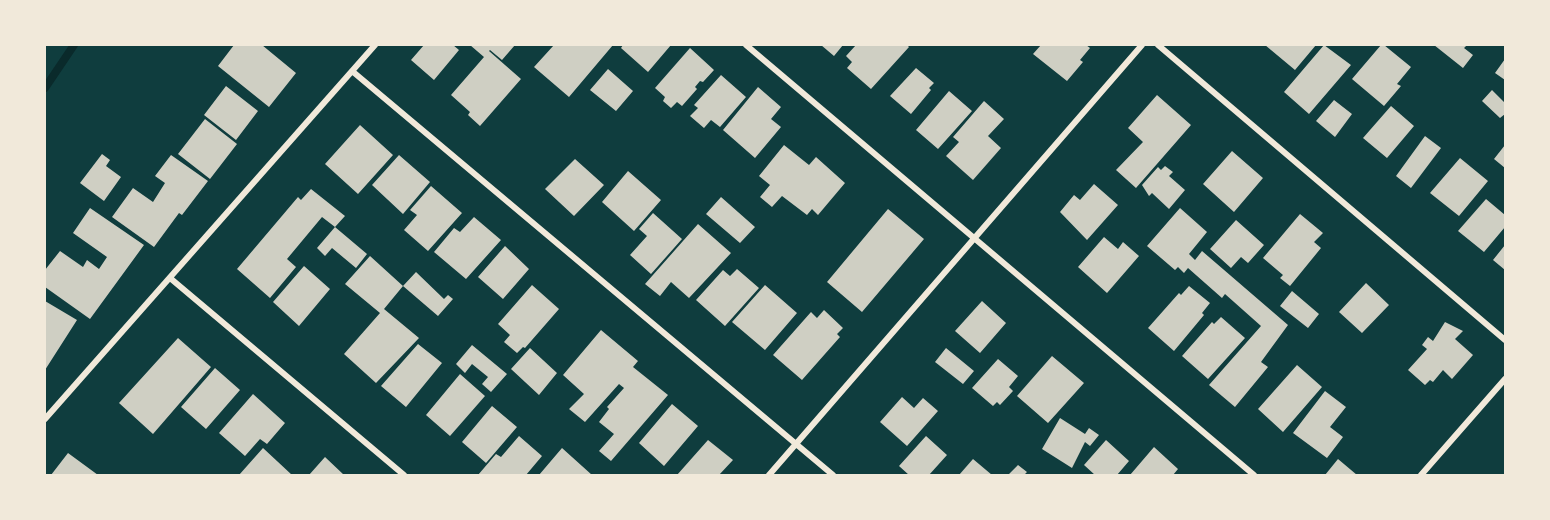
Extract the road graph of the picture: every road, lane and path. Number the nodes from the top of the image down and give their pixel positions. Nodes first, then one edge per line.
1 (375, 45) edge
2 (746, 45) edge
3 (1142, 45) edge
4 (1158, 45) edge
5 (352, 71) junction
6 (975, 238) junction
7 (170, 278) junction
8 (1505, 340) edge
9 (1505, 379) edge
10 (45, 419) edge
11 (796, 444) junction
12 (404, 475) edge
13 (769, 475) edge
14 (833, 475) edge
15 (1254, 475) edge
16 (1421, 475) edge

1 - 5 street
2 - 6 street
3 - 6 street
4 - 8 street
5 - 7 street
5 - 11 street
6 - 11 street
6 - 15 street
7 - 10 street
7 - 12 street
9 - 16 street
11 - 13 street
11 - 14 street

